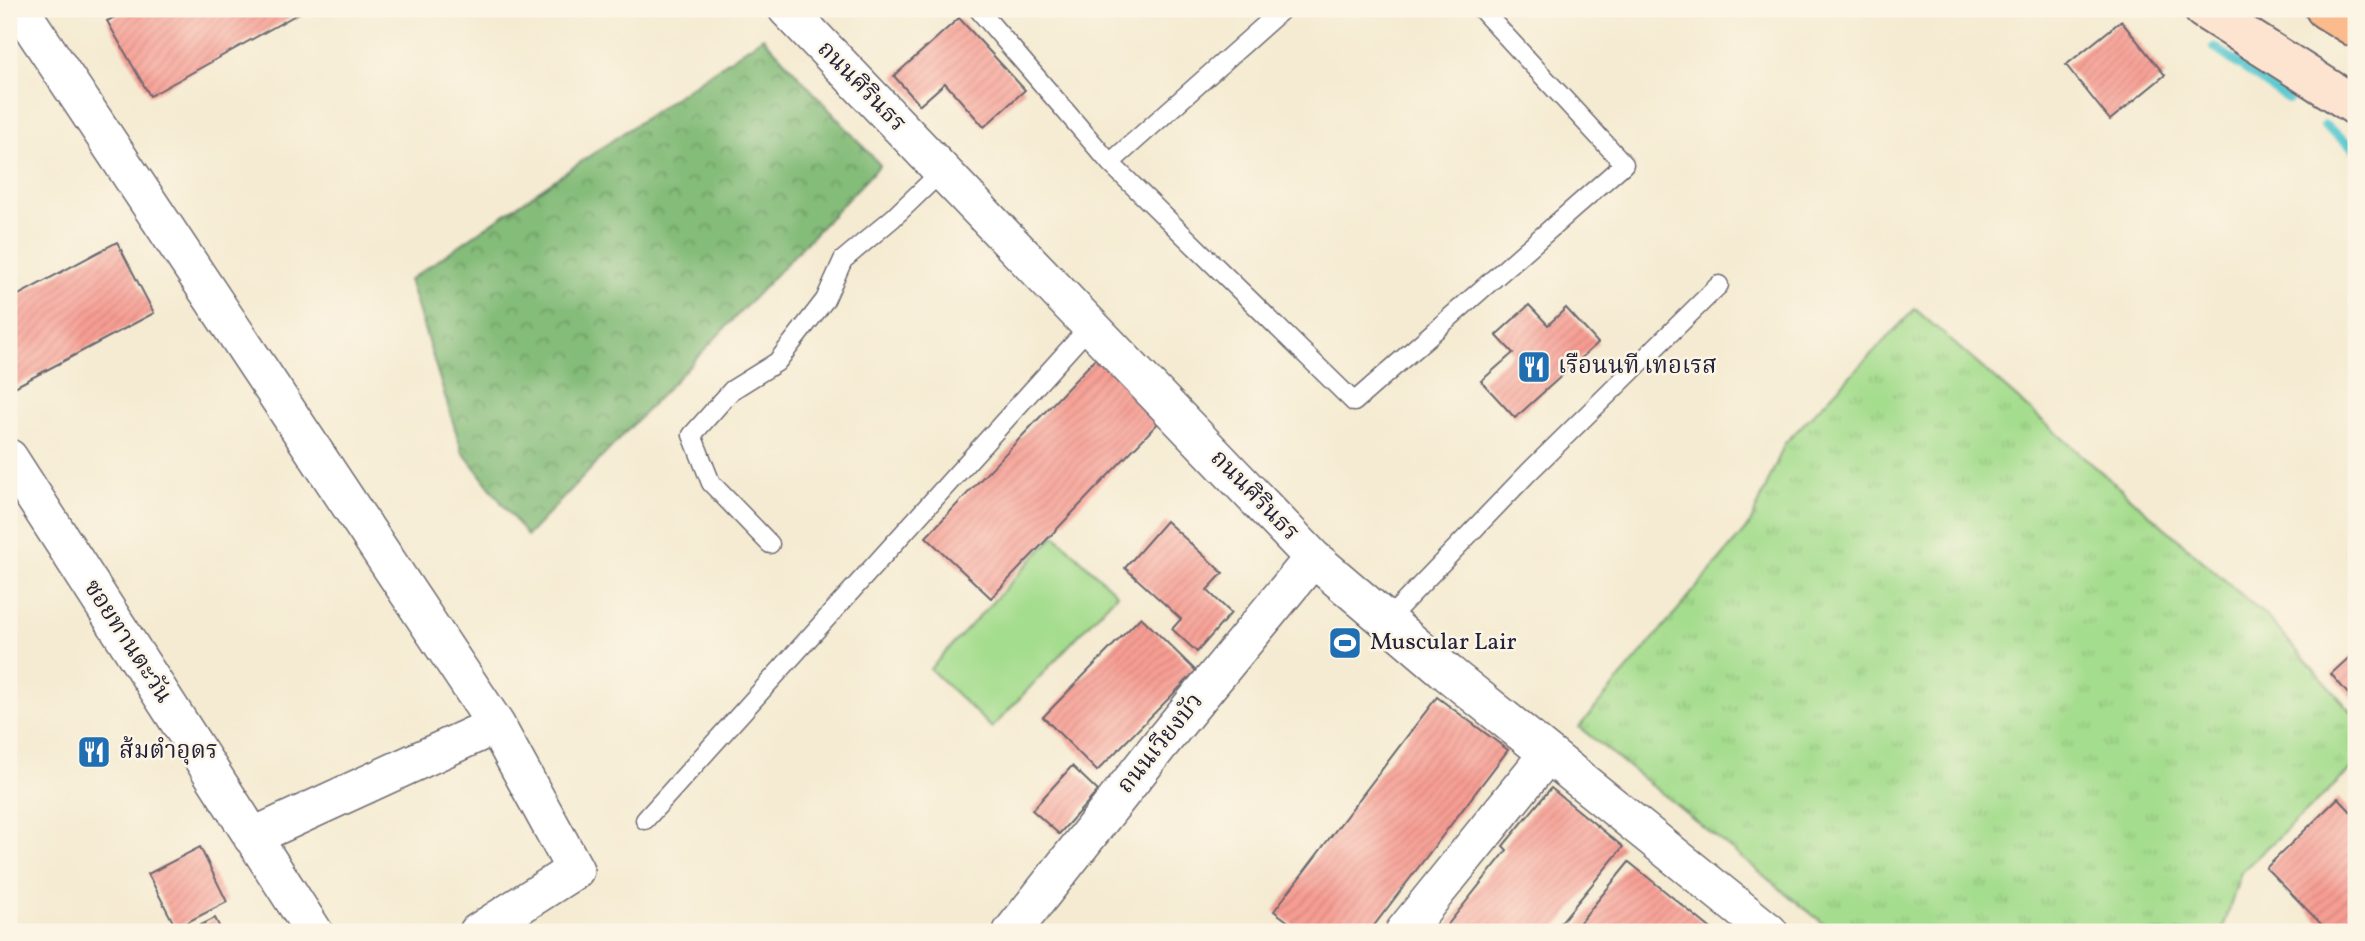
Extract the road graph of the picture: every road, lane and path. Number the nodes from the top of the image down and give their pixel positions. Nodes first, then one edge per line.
1 (20, 9) edge
2 (786, 9) edge
3 (978, 9) edge
4 (1283, 9) edge
5 (1481, 9) edge
6 (2203, 9) edge
7 (2325, 9) edge
8 (2356, 28) edge
9 (2356, 106) edge
10 (1110, 163) junction
11 (942, 171) junction
12 (1719, 285) dead end
13 (1090, 326) junction
14 (9, 458) edge
15 (770, 544) dead end
16 (1313, 558) junction
17 (1385, 622) junction
18 (496, 725) junction
19 (1547, 755) junction
20 (645, 820) dead end
21 (252, 837) junction
22 (314, 932) edge
23 (478, 932) edge
24 (1012, 932) edge
25 (1404, 932) edge
26 (1769, 932) edge

1 - 18 street
2 - 11 street, ถนนศิรินธร
3 - 10 lane
4 - 10 lane
5 - 10 lane
6 - 9 main road
7 - 8 highway
11 - 13 street, ถนนศิรินธร
11 - 15 lane
12 - 17 lane
13 - 16 street, ถนนศิรินธร
13 - 20 lane
14 - 21 street, ซอยทานตะวัน
16 - 17 street, ถนนศิรินธร
16 - 24 street, ถนนเวียงบัว
17 - 19 street, ถนนศิรินธร
18 - 21 street
18 - 23 street
19 - 25 street
19 - 26 street, ถนนศิรินธร
21 - 22 street, ซอยทานตะวัน

